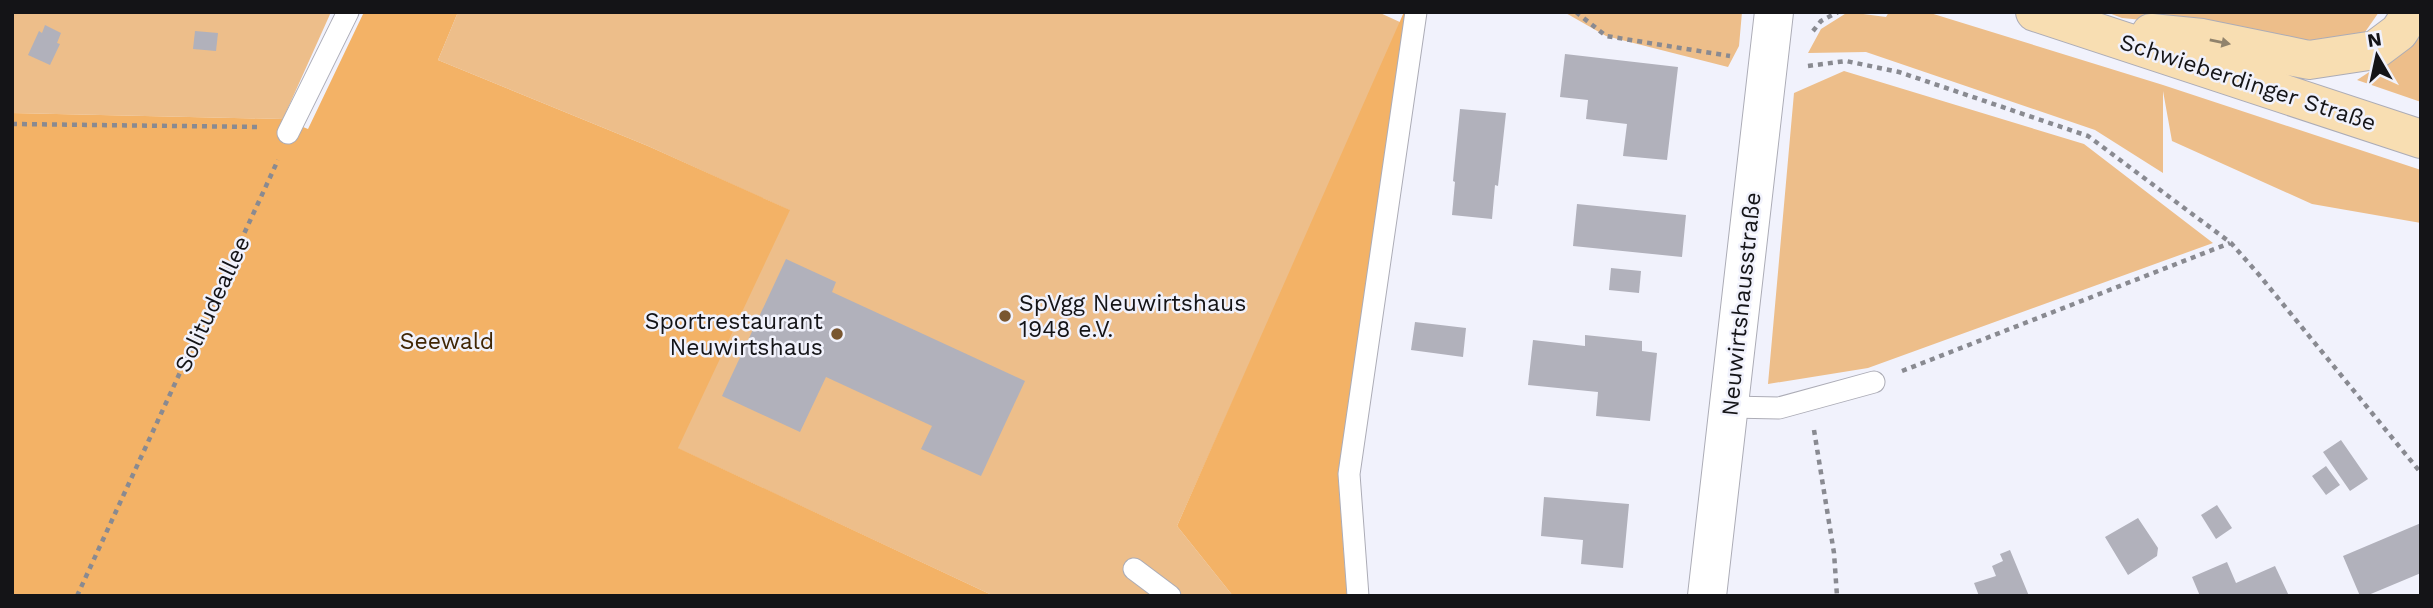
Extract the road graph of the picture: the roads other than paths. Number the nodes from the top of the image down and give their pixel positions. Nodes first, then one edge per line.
1 (348, 12) edge
2 (1416, 12) edge
3 (1774, 12) edge
4 (2035, 12) edge
5 (2412, 12) edge
6 (2079, 26) junction
7 (288, 133) road end
8 (2421, 139) edge
9 (1874, 382) road end
10 (1730, 407) junction
11 (1134, 569) dead end
12 (1170, 596) edge
13 (1358, 596) edge
14 (1707, 596) edge

1 - 7 lane
2 - 13 lane
3 - 10 street, Neuwirtshausstraße
4 - 6 main road, Schwieberdinger Straße
6 -> 5 main road
6 - 8 main road, Schwieberdinger Straße
9 - 10 lane
10 - 14 street, Neuwirtshausstraße
11 - 12 lane

